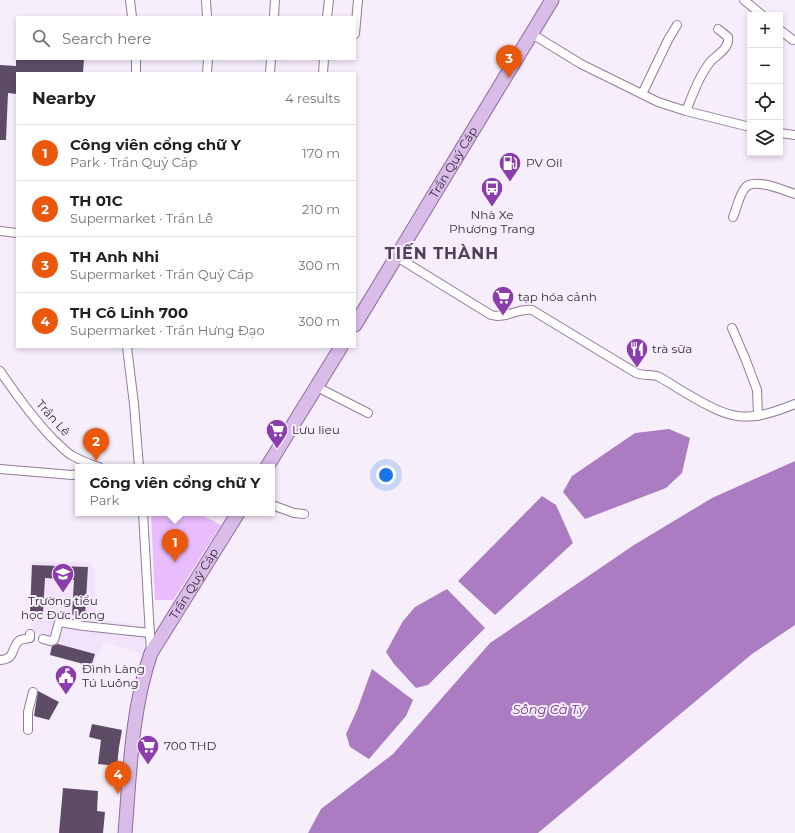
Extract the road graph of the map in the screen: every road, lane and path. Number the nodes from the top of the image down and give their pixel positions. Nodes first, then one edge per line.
1 (130, 0) edge
2 (206, 0) edge
3 (276, 0) edge
4 (329, 0) edge
5 (358, 0) edge
6 (552, 0) edge
7 (744, 0) edge
8 (758, 12) edge
9 (132, 16) edge
10 (207, 16) edge
11 (274, 16) edge
12 (327, 16) edge
13 (356, 23) edge
14 (677, 25) dead end
15 (718, 29) dead end
16 (783, 32) edge
17 (532, 34) junction
18 (793, 40) dead end
19 (136, 60) edge
20 (208, 60) edge
21 (271, 60) edge
22 (324, 60) edge
23 (136, 72) edge
24 (207, 72) edge
25 (270, 72) edge
26 (323, 72) edge
27 (642, 94) junction
28 (686, 111) junction
29 (747, 126) edge
30 (783, 133) edge
31 (795, 135) edge
32 (795, 194) edge
33 (733, 217) dead end
34 (0, 230) edge
35 (16, 233) edge
36 (397, 256) junction
37 (356, 323) edge
38 (732, 328) dead end
39 (127, 348) edge
40 (340, 348) edge
41 (0, 371) edge
42 (317, 387) junction
43 (795, 404) edge
44 (368, 413) dead end
45 (758, 416) junction
46 (89, 464) edge
47 (139, 464) edge
48 (268, 464) edge
49 (0, 469) edge
50 (75, 474) edge
51 (275, 506) edge
52 (304, 514) dead end
53 (143, 516) edge
54 (236, 516) edge
55 (150, 633) junction
56 (30, 634) dead end
57 (43, 638) dead end
58 (151, 654) junction
59 (0, 660) edge
60 (33, 692) dead end
61 (28, 730) dead end
62 (125, 833) edge

1 - 9 street
2 - 10 street
3 - 11 street
4 - 12 street
5 - 13 street
6 - 17 main road, Trần Quý Cáp
7 - 8 street
14 - 27 street
15 - 28 street
16 - 18 street
17 - 27 street
17 - 36 main road, Trần Quý Cáp
19 - 23 street
20 - 24 street
21 - 25 street
22 - 26 street
27 - 28 street
28 - 29 street
30 - 31 street
32 - 33 street
34 - 35 street
36 - 37 main road, Trần Quý Cáp
36 - 45 street
38 - 45 street
39 - 47 street
40 - 42 main road
41 - 46 street, Trần Lê
42 - 44 street
42 - 48 main road
43 - 45 street
49 - 50 street
51 - 52 street
53 - 55 street
54 - 58 main road, Trần Quý Cáp
55 - 57 street
55 - 58 street
56 - 59 street
58 - 62 main road, Trần Quý Cáp
60 - 61 street

